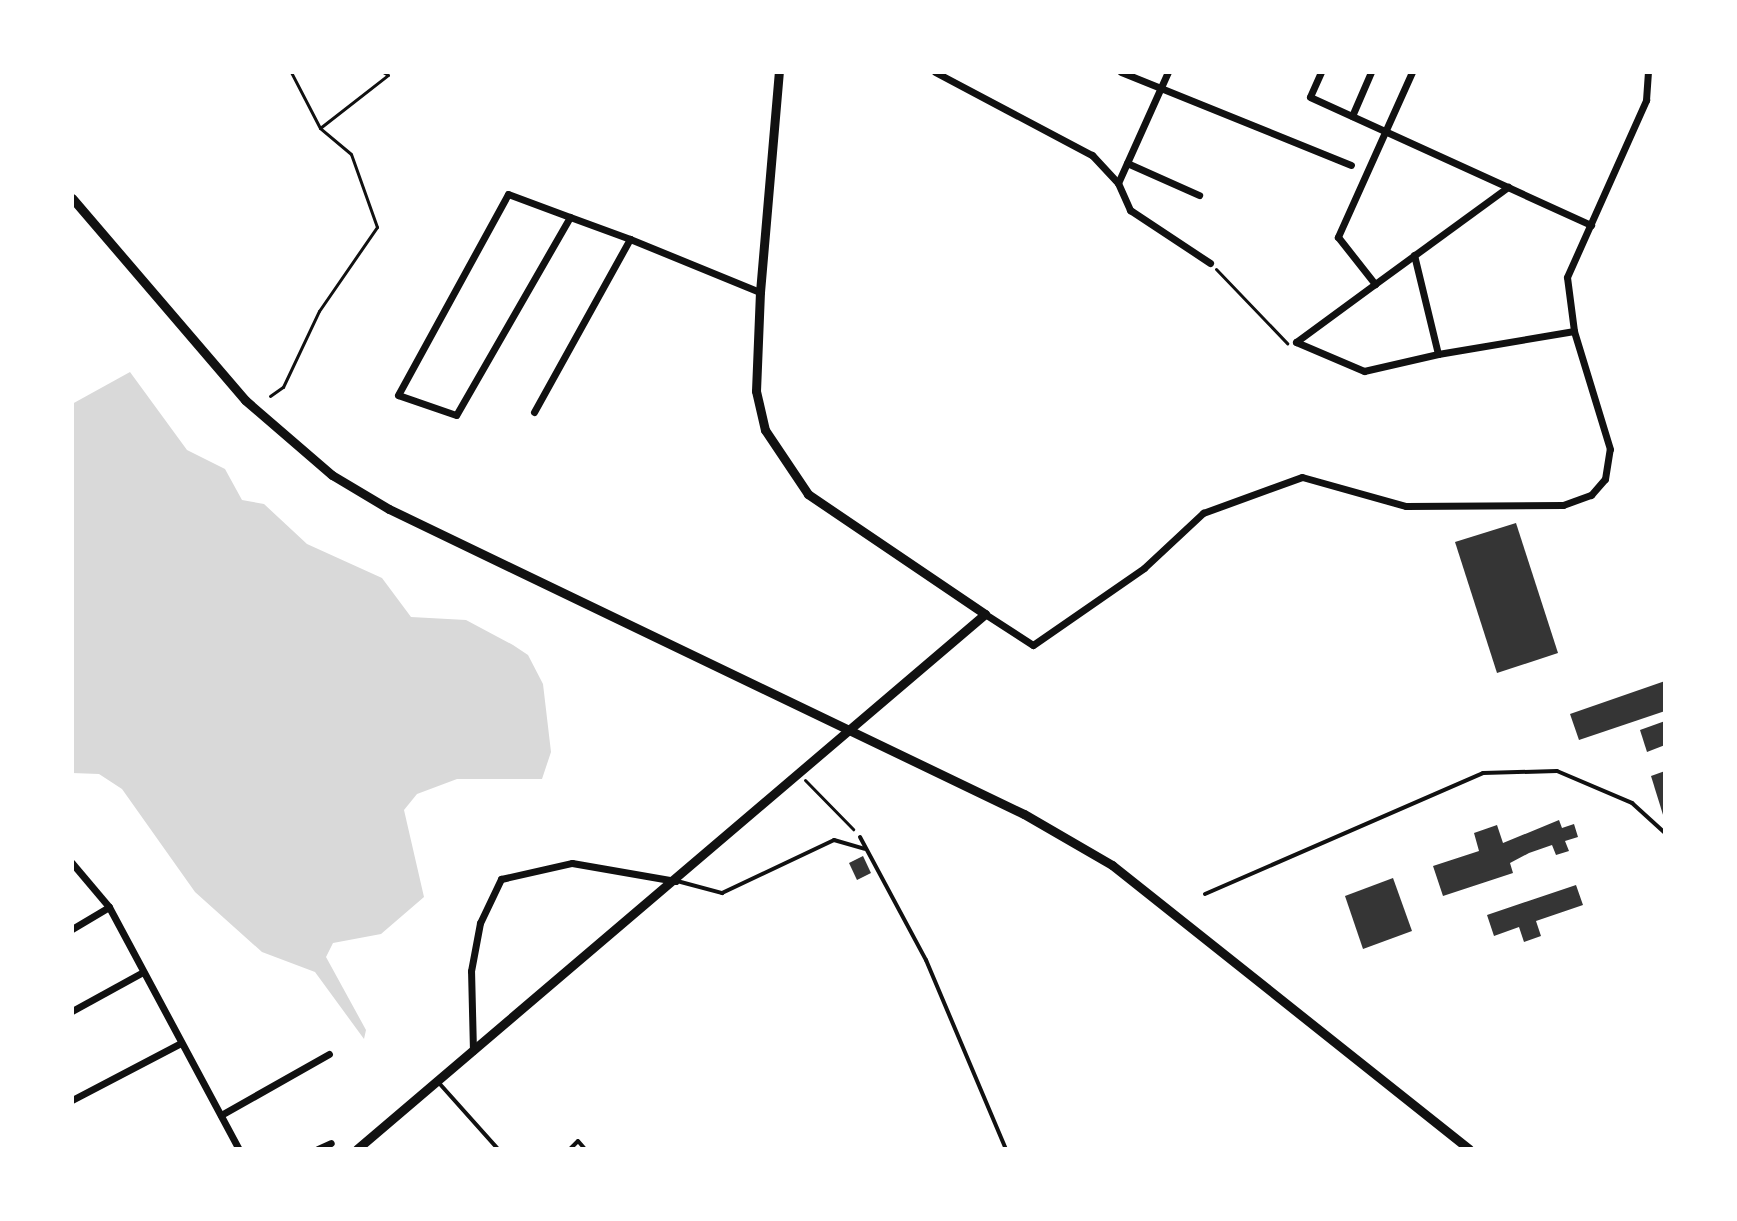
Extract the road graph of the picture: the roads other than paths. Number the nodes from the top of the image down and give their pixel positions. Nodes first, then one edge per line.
1 (779, 72) edge
2 (935, 72) edge
3 (1121, 72) edge
4 (1168, 72) edge
5 (1321, 72) edge
6 (1371, 72) edge
7 (1412, 72) edge
8 (1648, 72) edge
9 (1161, 87) junction
10 (1352, 116) junction
11 (1387, 134) junction
12 (1127, 163) junction
13 (1351, 165) dead end
14 (1118, 183) junction
15 (1508, 187) junction
16 (1199, 195) dead end
17 (72, 198) edge
18 (570, 217) junction
19 (1591, 225) junction
20 (630, 239) junction
21 (1414, 255) junction
22 (1210, 263) road end
23 (1375, 284) junction
24 (760, 292) junction
25 (1574, 331) junction
26 (1438, 354) junction
27 (534, 412) dead end
28 (985, 614) junction
29 (853, 729) junction
30 (1665, 833) edge
31 (860, 837) road end
32 (867, 850) junction
33 (72, 863) edge
34 (677, 881) junction
35 (1205, 894) dead end
36 (109, 907) junction
37 (72, 929) edge
38 (143, 972) junction
39 (72, 1011) edge
40 (179, 1044) junction
41 (473, 1051) junction
42 (329, 1054) dead end
43 (438, 1081) junction
44 (72, 1100) edge
45 (221, 1115) junction
46 (331, 1143) dead end
47 (239, 1149) edge
48 (318, 1149) edge
49 (357, 1149) edge
50 (498, 1149) edge
51 (570, 1149) edge
52 (585, 1149) edge
53 (1006, 1149) edge
54 (1469, 1149) edge

1 - 24 street
2 - 14 street
3 - 9 street
4 - 9 street
5 - 10 street
6 - 10 street
7 - 11 street
8 - 19 street
9 - 12 street
9 - 13 street
10 - 11 street
11 - 15 street
11 - 23 street
12 - 14 street
12 - 16 street
14 - 22 street
15 - 19 street
15 - 21 street
17 - 29 street
18 - 18 street
18 - 20 street
19 - 25 street
20 - 24 street
20 - 27 street
21 - 23 street
21 - 26 street
23 - 26 street
24 - 28 street
25 - 26 street
25 - 28 street
28 - 29 street
29 - 34 street
29 - 54 street
30 - 35 lane
31 - 32 lane
32 - 34 lane
32 - 53 lane
33 - 36 street
34 - 41 street
34 - 41 street
36 - 37 street
36 - 38 street
38 - 39 street
38 - 40 street
40 - 44 street
40 - 45 street
41 - 43 street
42 - 45 street
43 - 49 street
43 - 50 lane
45 - 47 street
46 - 48 street
51 - 52 lane

